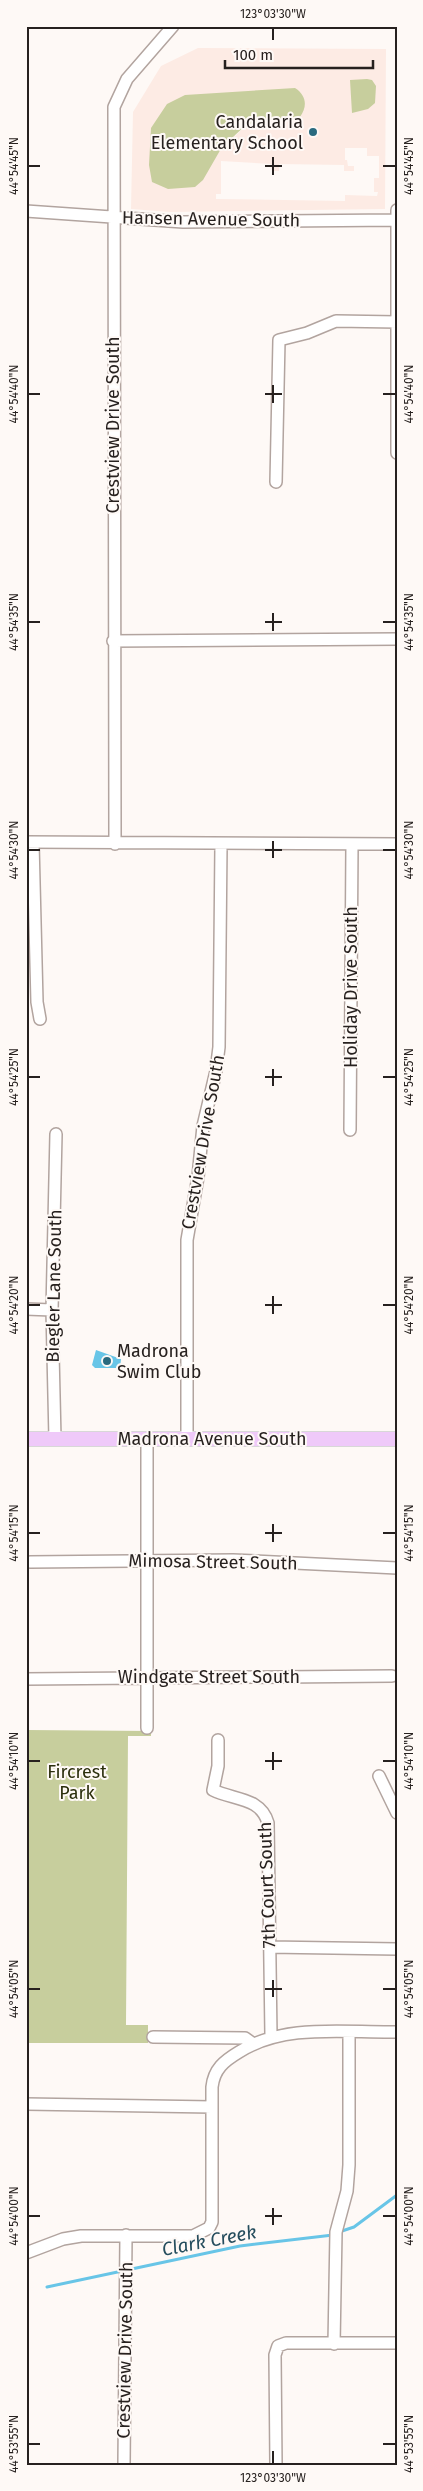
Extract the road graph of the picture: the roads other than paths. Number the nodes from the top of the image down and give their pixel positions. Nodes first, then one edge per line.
1 (173, 26) edge
2 (397, 210) edge
3 (26, 211) edge
4 (113, 217) junction
5 (397, 220) edge
6 (396, 322) edge
7 (397, 453) edge
8 (276, 482) dead end
9 (397, 639) edge
10 (113, 641) junction
11 (30, 843) edge
12 (115, 844) junction
13 (352, 844) junction
14 (397, 844) edge
15 (221, 845) junction
16 (40, 1019) dead end
17 (350, 1130) dead end
18 (56, 1134) dead end
19 (26, 1309) edge
20 (52, 1310) junction
21 (26, 1439) edge
22 (55, 1439) junction
23 (147, 1439) junction
24 (187, 1439) junction
25 (397, 1439) edge
26 (146, 1560) junction
27 (30, 1562) dead end
28 (397, 1568) edge
29 (392, 1676) dead end
30 (147, 1678) junction
31 (26, 1679) edge
32 (147, 1728) dead end
33 (218, 1740) dead end
34 (379, 1776) dead end
35 (397, 1813) edge
36 (270, 1947) junction
37 (397, 1949) edge
38 (397, 2032) edge
39 (349, 2033) junction
40 (271, 2036) junction
41 (153, 2037) dead end
42 (252, 2043) junction
43 (26, 2104) edge
44 (212, 2106) junction
45 (126, 2235) junction
46 (26, 2253) edge
47 (397, 2342) edge
48 (334, 2344) junction
49 (124, 2465) edge
50 (276, 2465) edge

1 - 4 street, Crestview Drive South
2 - 5 street
3 - 4 street, Hansen Avenue South
4 - 5 street, Hansen Avenue South
4 - 10 street, Crestview Drive South
5 - 6 street
6 - 7 street
6 - 8 street
9 - 10 street
10 - 12 street, Crestview Drive South
11 - 12 street
11 - 16 street
12 - 15 street
13 - 14 street
13 - 15 street
13 - 17 street, Holiday Drive South
15 - 24 street, Crestview Drive South
18 - 20 street, Biegler Lane South
19 - 20 street
20 - 22 street, Biegler Lane South
21 - 22 main road, Madrona Avenue South
22 - 23 main road, Madrona Avenue South
23 - 24 main road, Madrona Avenue South
23 - 26 street
24 - 25 main road, Madrona Avenue South
26 - 27 street, Mimosa Street South
26 - 28 street, Mimosa Street South
26 - 30 street
29 - 30 street, Windgate Street South
30 - 31 street, Windgate Street South
30 - 32 street
33 - 36 street, 7th Court South
34 - 35 street
36 - 37 street
36 - 40 street, 7th Court South
38 - 39 street
39 - 40 street
39 - 48 street
40 - 42 street
41 - 42 street
42 - 44 street
43 - 44 street
44 - 45 street
45 - 46 street
45 - 49 street, Crestview Drive South
47 - 48 street
48 - 50 street

